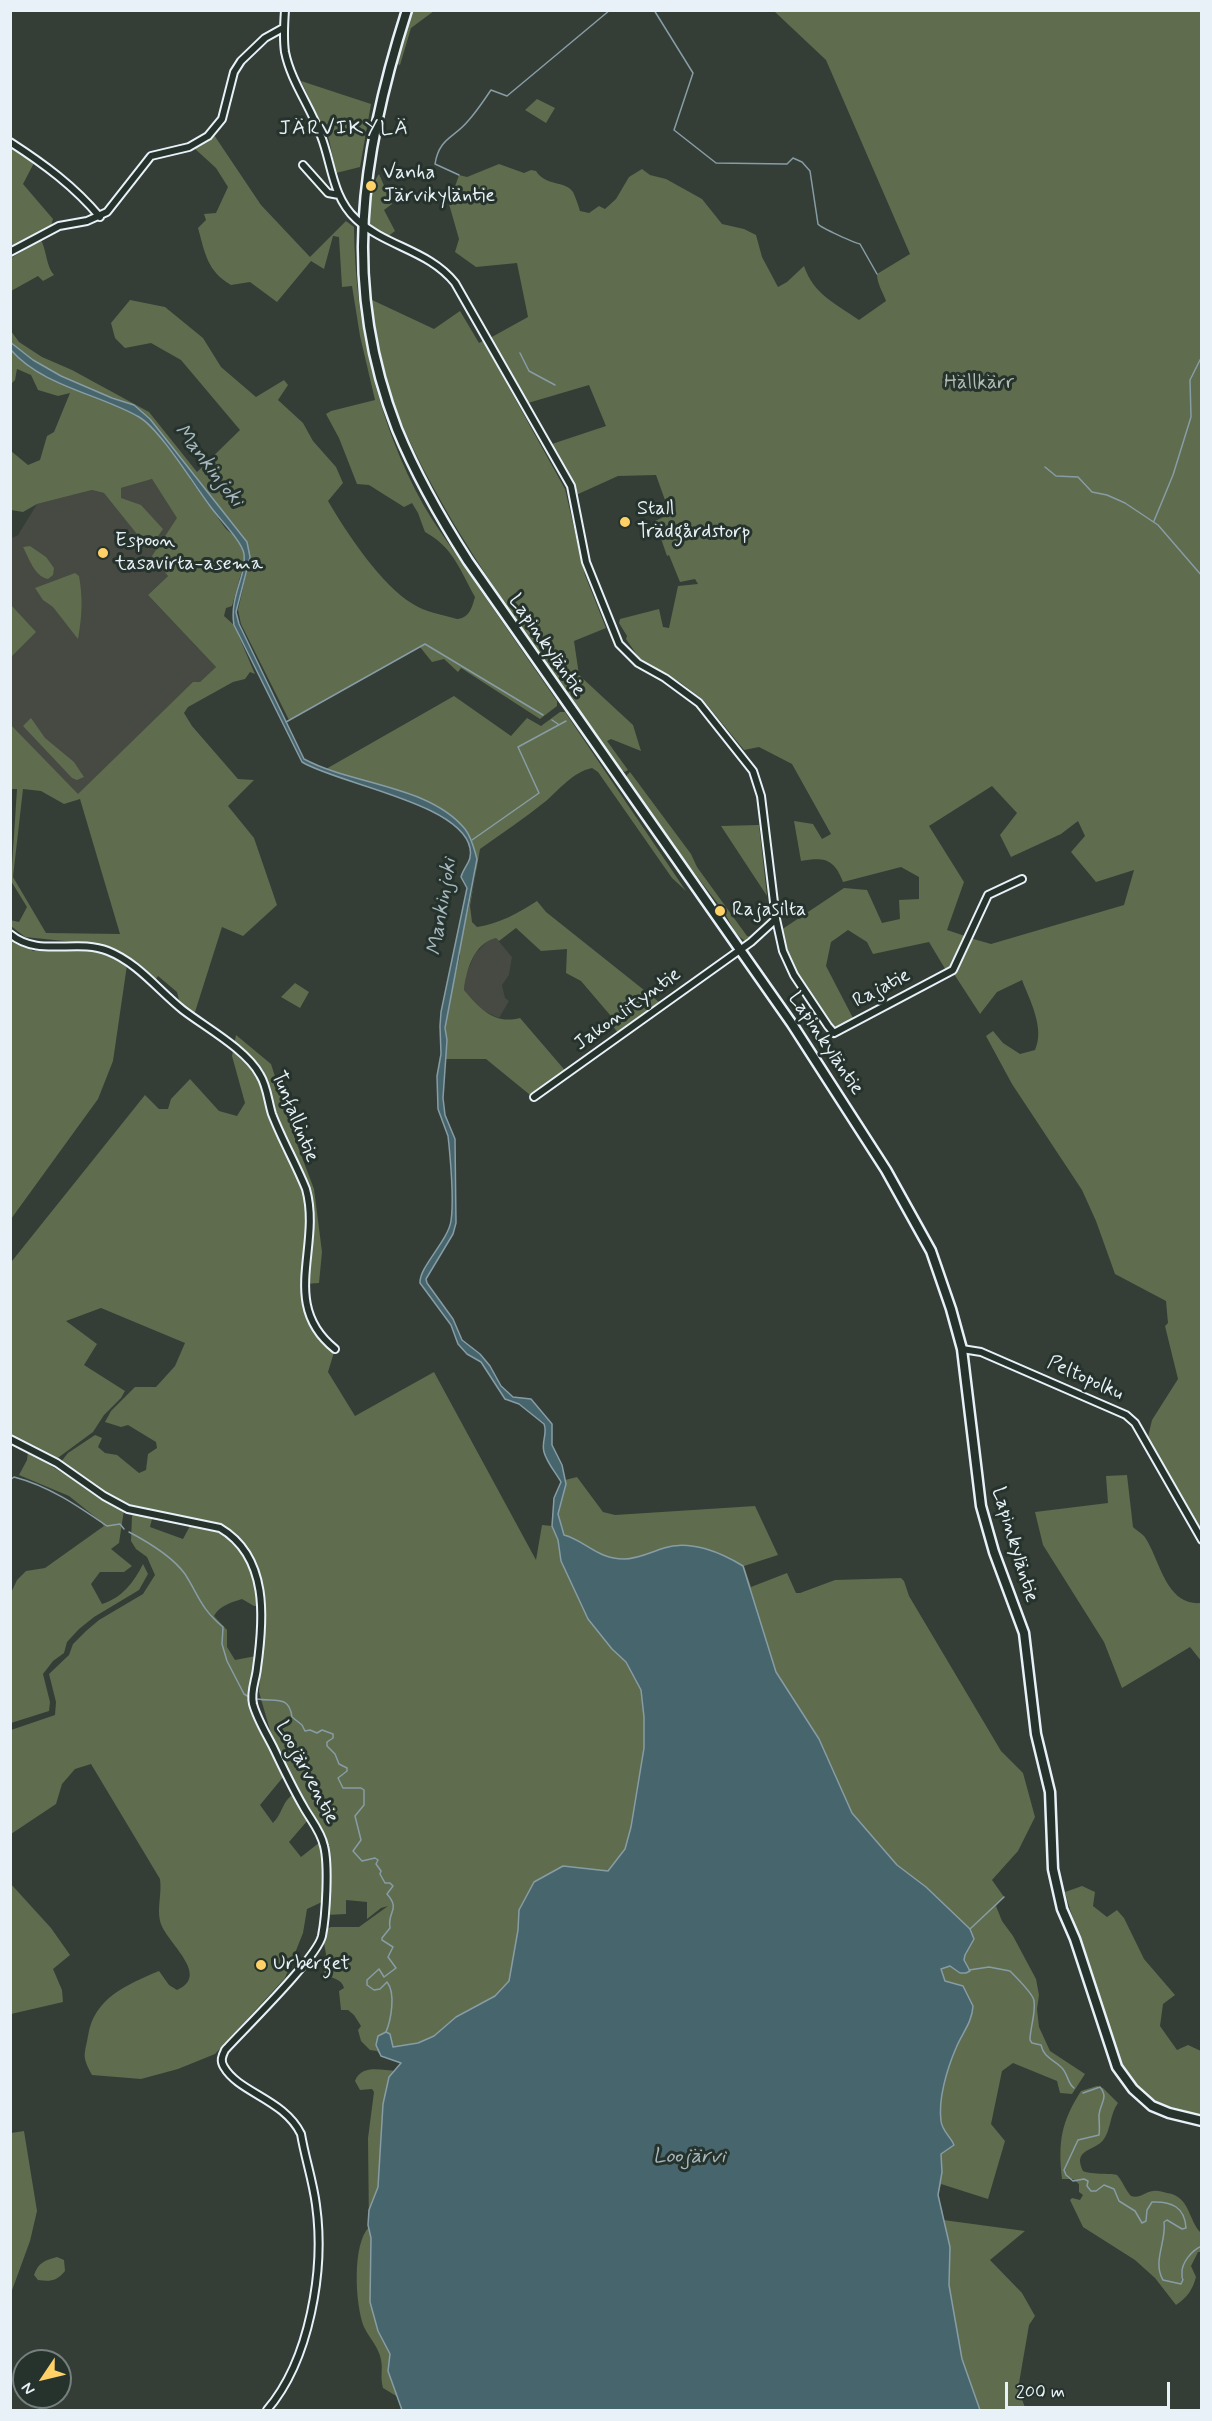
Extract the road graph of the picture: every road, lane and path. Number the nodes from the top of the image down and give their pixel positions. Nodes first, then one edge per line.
1 (285, 10) edge
2 (407, 10) edge
3 (283, 28) junction
4 (10, 142) edge
5 (303, 165) dead end
6 (339, 195) junction
7 (100, 217) junction
8 (362, 224) junction
9 (10, 252) edge
10 (1023, 879) dead end
11 (776, 919) junction
12 (10, 934) edge
13 (741, 950) junction
14 (534, 1097) dead end
15 (335, 1349) dead end
16 (962, 1349) junction
17 (10, 1439) edge
18 (1202, 1540) edge
19 (1202, 2121) edge
20 (267, 2410) edge

1 - 3 street
2 - 8 main road, Lapinkyläntie
3 - 6 street
3 - 7 street
4 - 7 street
5 - 6 street
6 - 8 street
7 - 9 street
8 - 11 street
8 - 13 main road, Lapinkyläntie
10 - 11 street, Rajatie
11 - 13 street
12 - 15 street, Tunfallintie
13 - 14 street, Jakoniityntie
13 - 16 main road, Lapinkyläntie
16 - 18 street, Peltopolku
16 - 19 main road, Lapinkyläntie
17 - 20 street, Loojärventie

